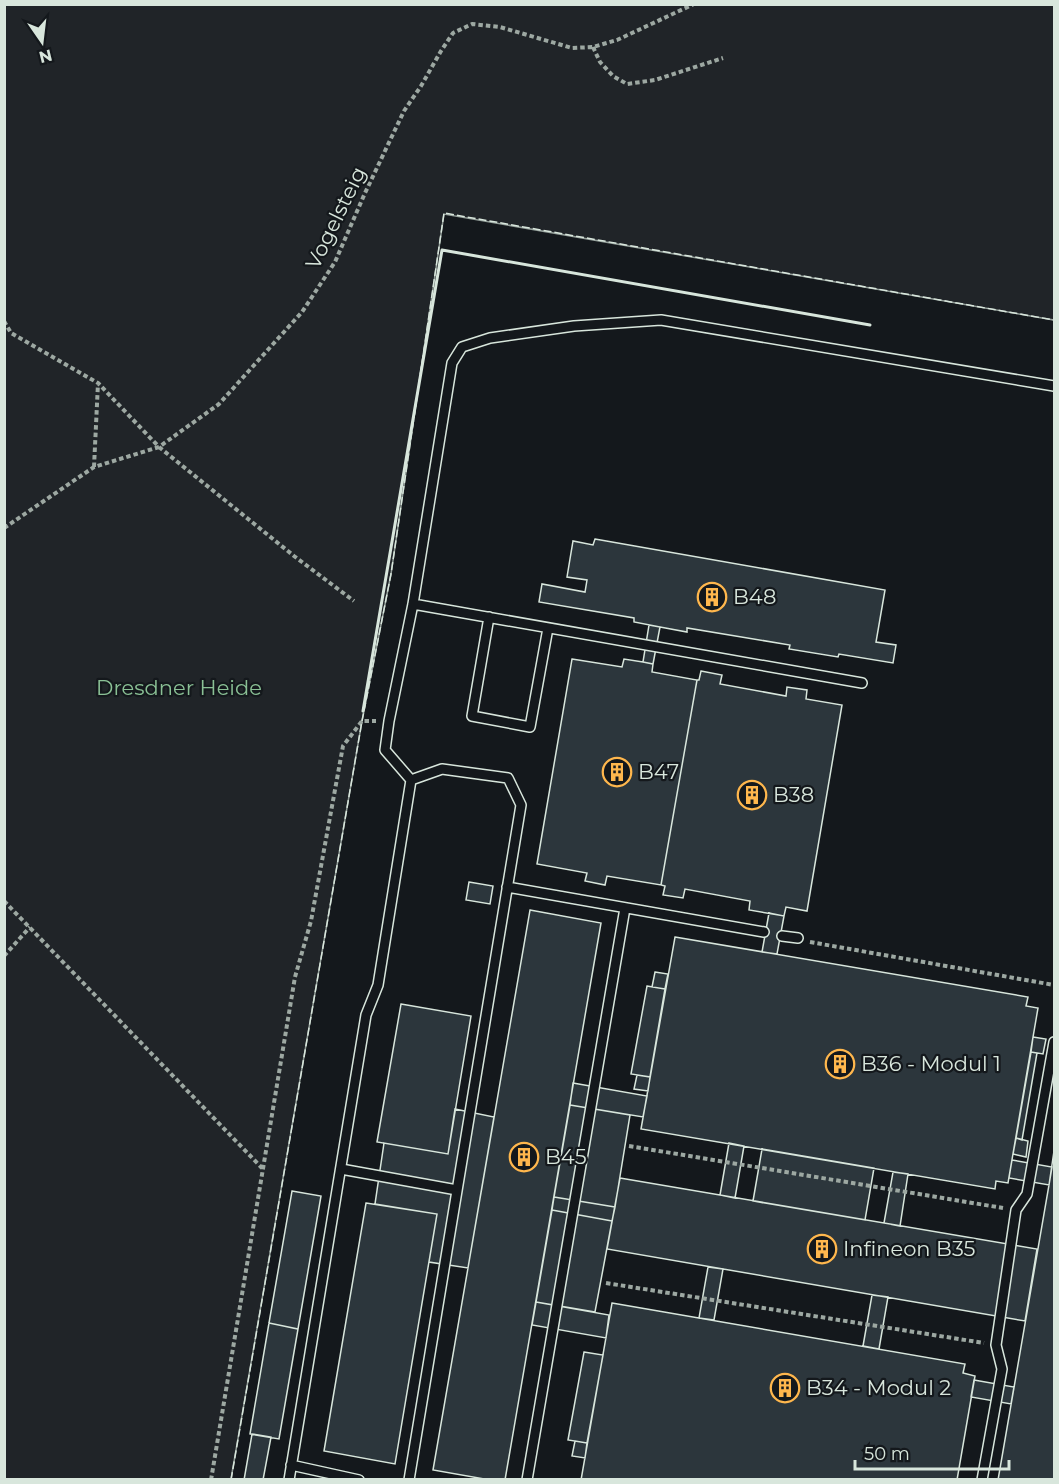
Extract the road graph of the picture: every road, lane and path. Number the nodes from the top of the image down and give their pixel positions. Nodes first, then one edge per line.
1 (694, 4) edge
2 (593, 47) junction
3 (723, 58) dead end
4 (4, 321) edge
5 (98, 383) junction
6 (1054, 386) edge
7 (159, 447) junction
8 (94, 468) junction
9 (4, 528) edge
10 (354, 601) dead end
11 (413, 604) junction
12 (489, 617) junction
13 (548, 628) junction
14 (862, 683) dead end
15 (389, 722) junction
16 (411, 780) junction
17 (507, 887) junction
18 (4, 901) edge
19 (625, 908) junction
20 (30, 927) junction
21 (764, 932) dead end
22 (782, 936) dead end
23 (798, 938) joint
24 (4, 956) edge
25 (1054, 985) edge
26 (1054, 1042) edge
27 (629, 1146) dead end
28 (263, 1168) junction
29 (341, 1169) junction
30 (457, 1190) junction
31 (1016, 1210) junction
32 (606, 1283) dead end
33 (996, 1345) junction
34 (291, 1465) junction
35 (211, 1479) edge
36 (289, 1479) edge
37 (359, 1479) edge
38 (409, 1479) edge
39 (527, 1479) edge
40 (982, 1479) edge

1 - 2 path, Vogelsteig
2 - 3 path
2 - 7 path, Vogelsteig
4 - 5 path
5 - 7 path
5 - 8 path
6 - 11 lane
7 - 8 path, Vogelsteig
7 - 10 path
8 - 9 path, Vogelsteig
11 - 12 lane
11 - 15 lane
12 - 13 lane
12 - 13 lane
13 - 14 lane
15 - 16 lane
15 - 28 path
16 - 17 lane
16 - 29 lane
17 - 19 lane
17 - 30 lane
18 - 20 path
19 - 21 lane
19 - 39 lane
20 - 24 path
20 - 28 path
22 - 23 lane
23 - 25 path
26 - 31 lane
27 - 31 path
28 - 35 path
29 - 30 lane
29 - 34 lane
30 - 38 lane
31 - 33 lane
32 - 33 path
33 - 40 lane
34 - 36 lane
34 - 37 lane

